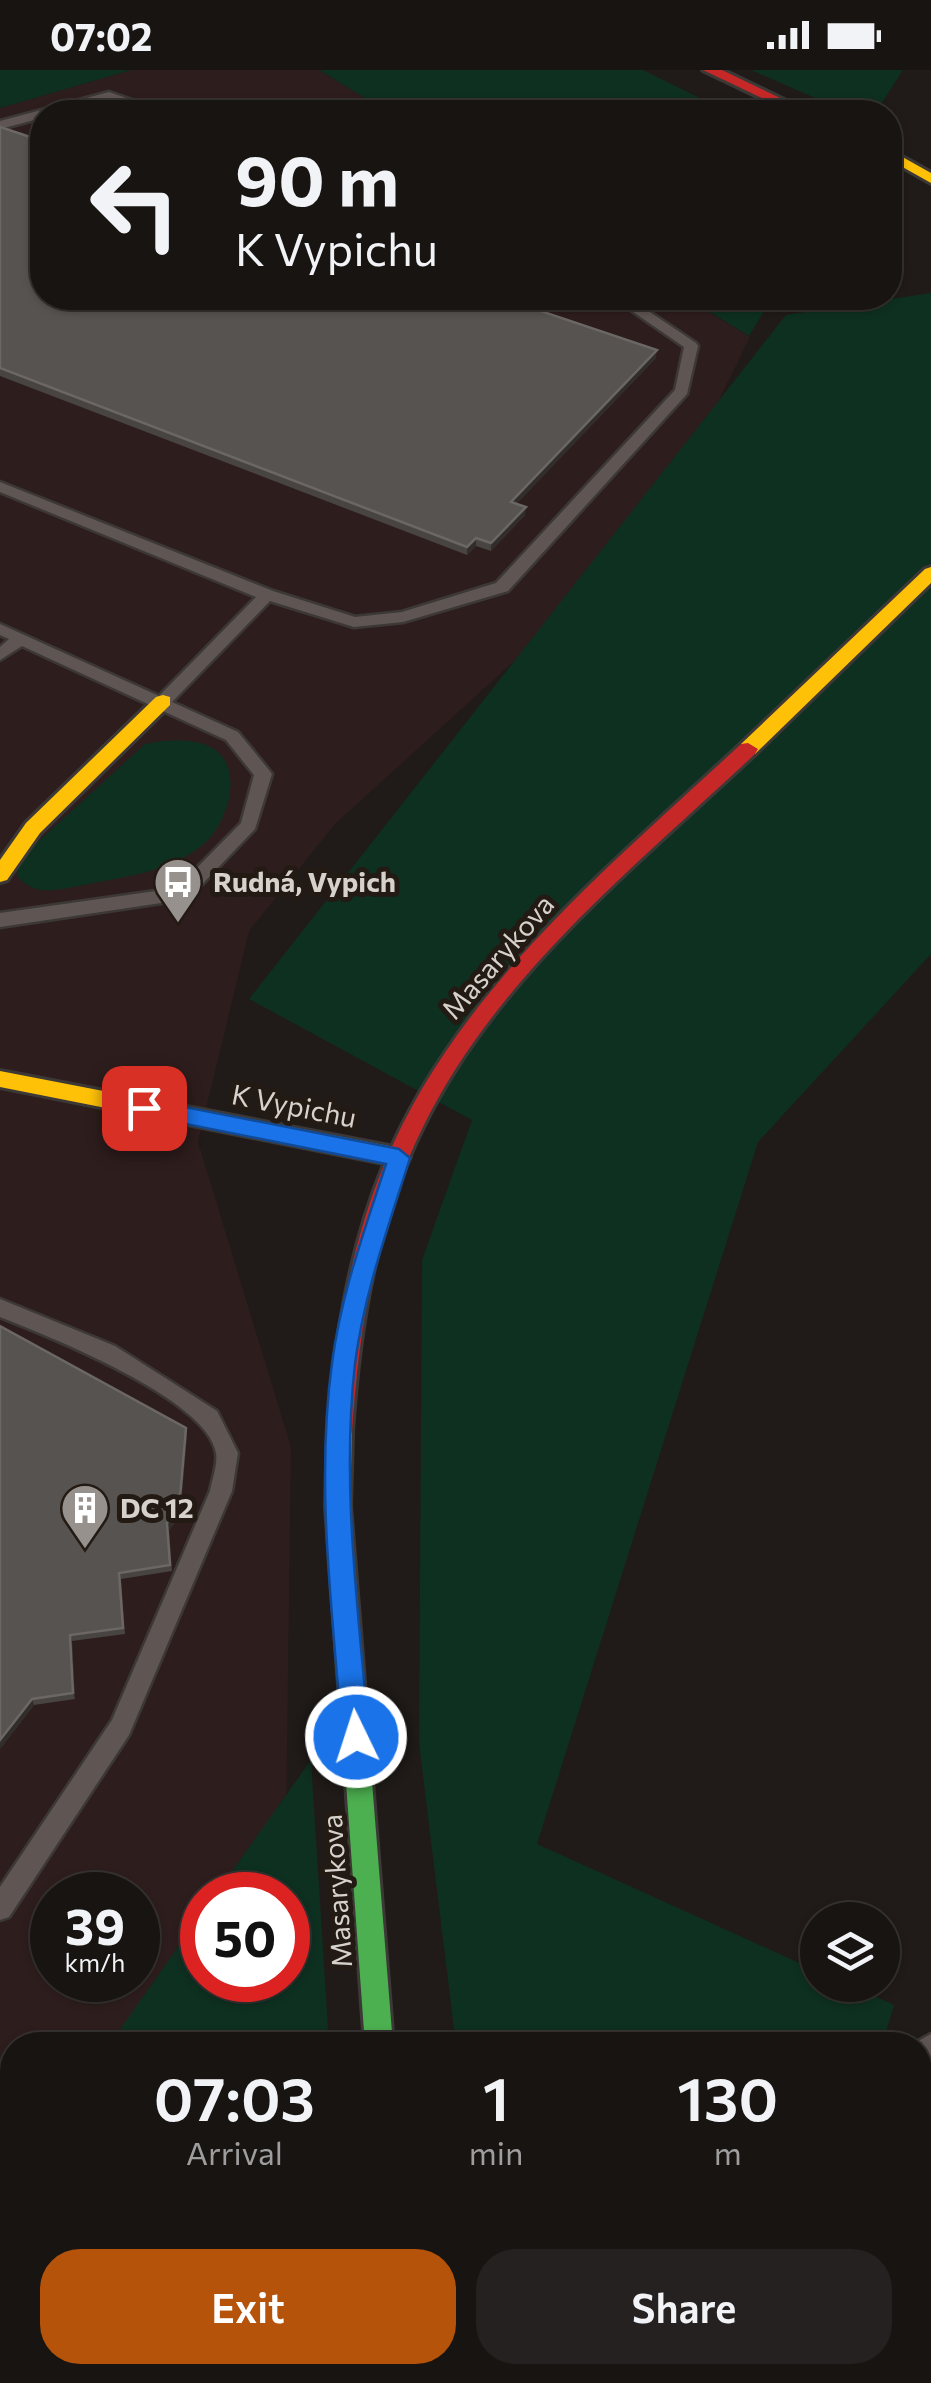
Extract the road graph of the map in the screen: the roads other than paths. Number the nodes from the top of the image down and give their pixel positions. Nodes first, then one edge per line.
1 (710, 70) edge
2 (94, 100) edge
3 (122, 100) edge
4 (776, 100) edge
5 (30, 117) edge
6 (0, 125) edge
7 (902, 161) edge
8 (931, 179) edge
9 (638, 310) edge
10 (0, 487) edge
11 (931, 573) edge
12 (268, 595) junction
13 (0, 629) edge
14 (20, 638) junction
15 (0, 655) edge
16 (163, 701) junction
17 (0, 875) edge
18 (0, 920) edge
19 (0, 1079) edge
20 (399, 1158) junction
21 (0, 1308) edge
22 (0, 1908) edge
23 (378, 2032) edge

1 - 4 main road
2 - 3 lane
5 - 6 lane
7 - 8 main road
9 - 12 lane
10 - 12 lane
11 - 20 main road, Masarykova
12 - 16 lane
13 - 14 lane
14 - 15 lane
14 - 16 lane
16 - 17 main road
16 - 18 lane
19 - 20 main road, K Vypichu
20 - 23 main road, Masarykova
21 - 22 lane

